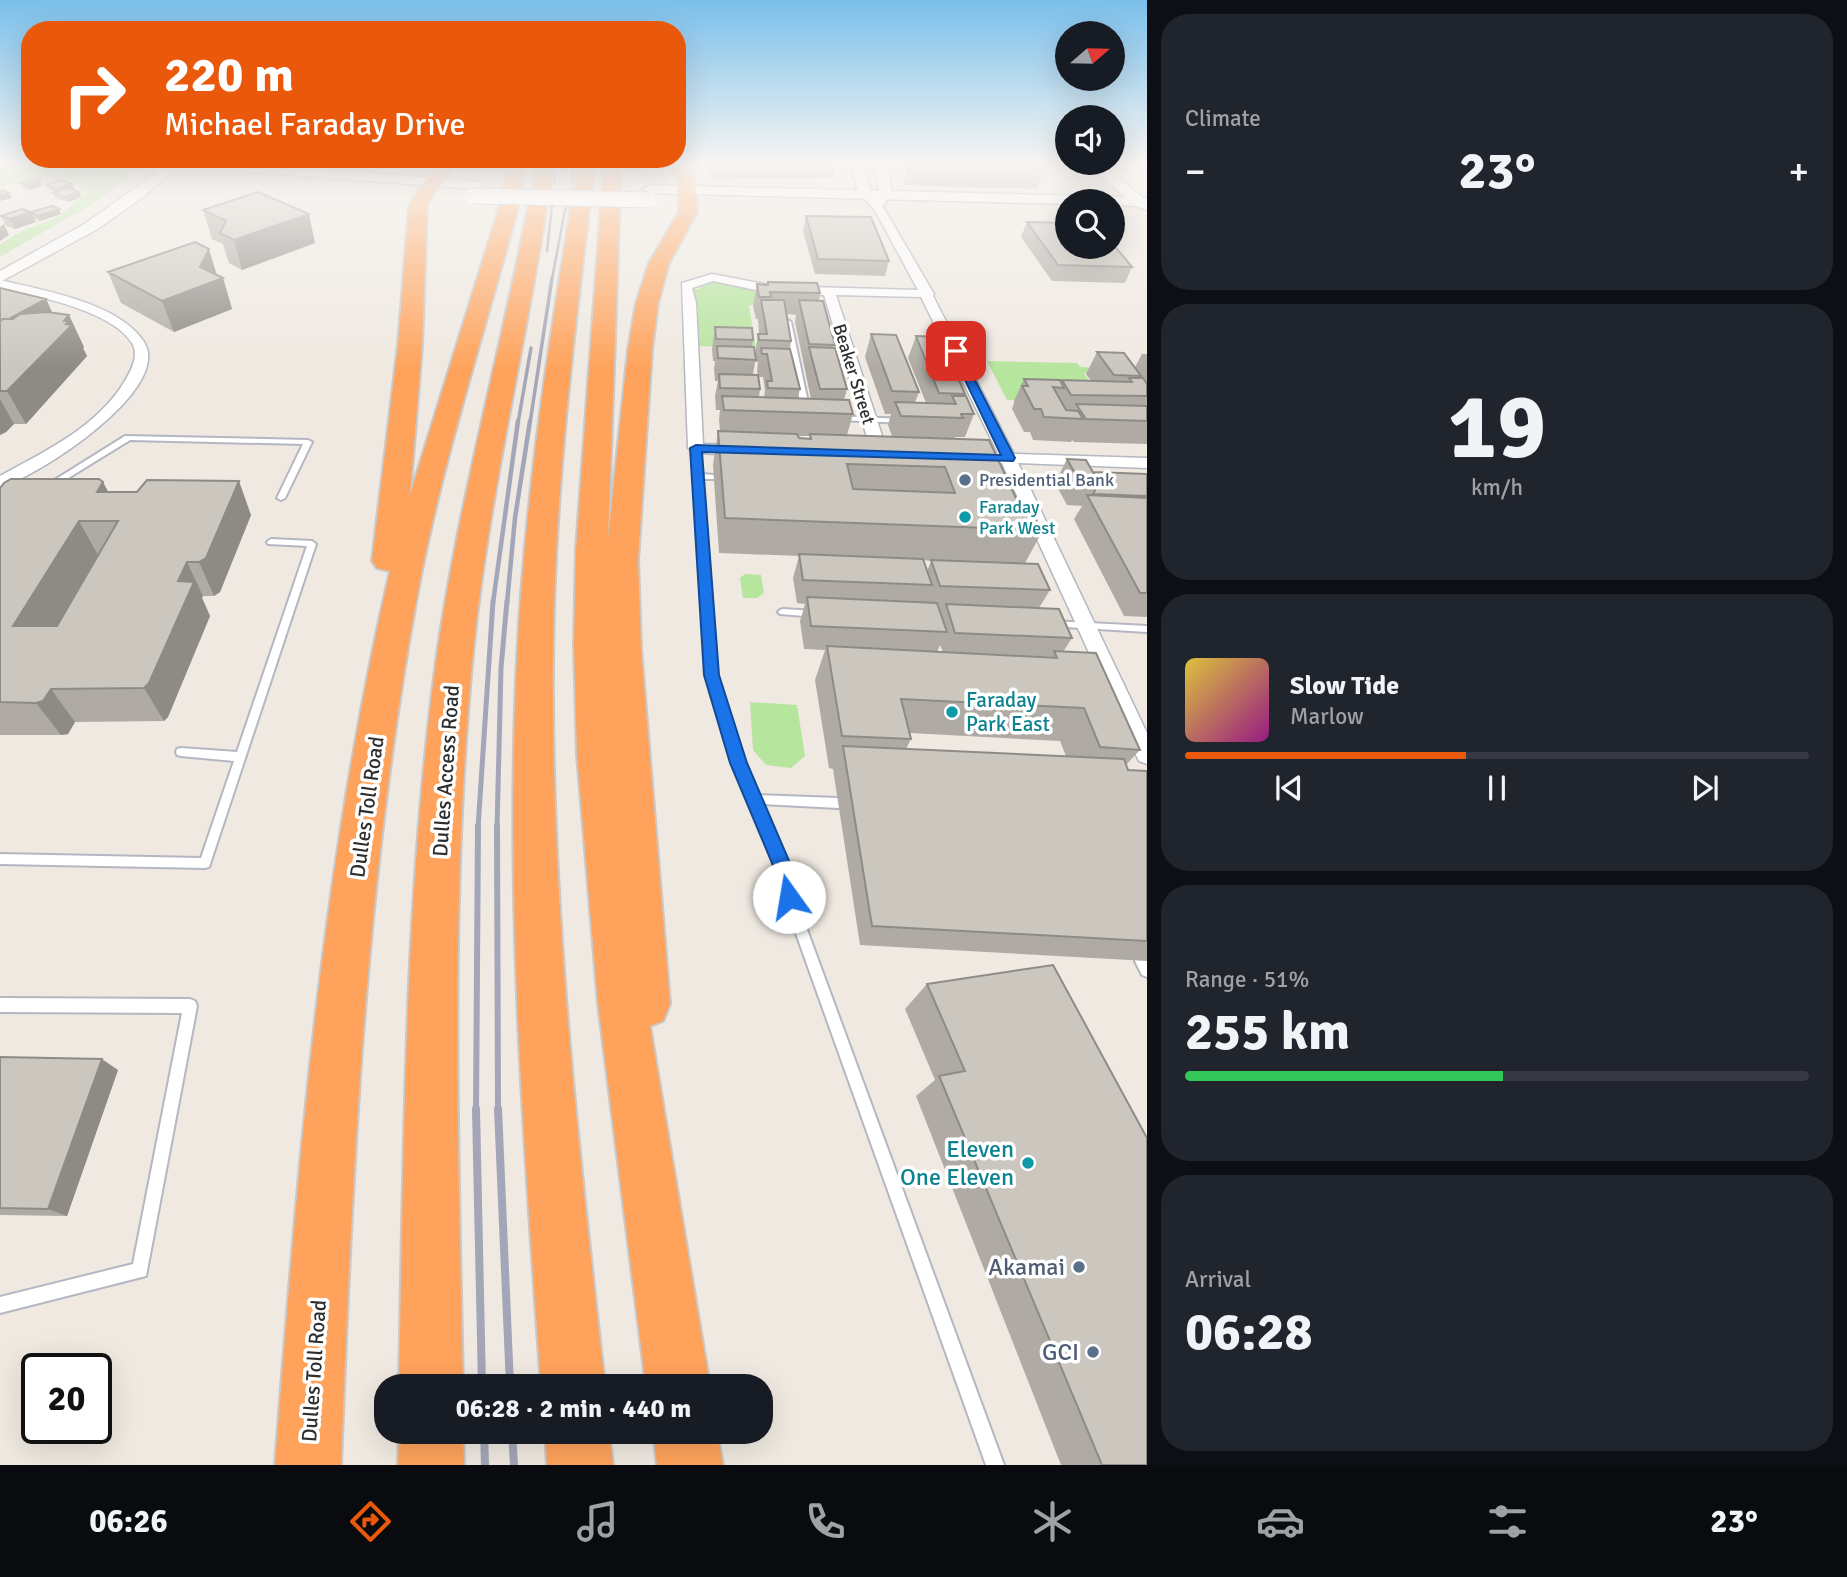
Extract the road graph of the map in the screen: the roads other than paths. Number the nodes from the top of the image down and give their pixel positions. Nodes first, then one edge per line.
1 (82, 232) edge
2 (417, 232) edge
3 (499, 232) edge
4 (531, 232) edge
5 (579, 232) edge
6 (609, 232) edge
7 (676, 232) edge
8 (898, 232) edge
9 (0, 275) edge
10 (829, 293) junction
11 (928, 295) junction
12 (775, 319) edge
13 (787, 319) junction
14 (799, 319) edge
15 (784, 369) edge
16 (797, 369) junction
17 (794, 417) edge
18 (835, 418) edge
19 (868, 419) junction
20 (910, 421) edge
21 (696, 448) junction
22 (762, 450) edge
23 (899, 455) edge
24 (954, 457) edge
25 (1009, 458) junction
26 (1147, 463) edge
27 (698, 476) junction
28 (714, 477) dead end
29 (0, 482) edge
30 (40, 492) edge
31 (281, 498) dead end
32 (271, 542) dead end
33 (783, 612) dead end
34 (823, 614) edge
35 (1040, 624) edge
36 (1086, 626) junction
37 (1147, 629) edge
38 (181, 752) dead end
39 (1147, 755) edge
40 (240, 758) junction
41 (368, 793) junction
42 (754, 799) junction
43 (838, 803) dead end
44 (0, 859) edge
45 (0, 1005) edge
46 (0, 1305) edge
47 (666, 1310) junction
48 (431, 1374) edge
49 (572, 1374) edge
50 (675, 1374) edge
51 (431, 1444) edge
52 (578, 1444) edge
53 (687, 1444) edge
54 (308, 1465) edge
55 (431, 1465) edge
56 (580, 1465) edge
57 (690, 1465) edge
58 (995, 1465) edge

1 - 9 main road
2 - 41 highway
3 - 41 highway, Dulles Toll Road
4 - 48 highway, Dulles Access Road
5 - 49 highway
6 - 47 highway
7 - 47 highway
8 - 11 street
9 - 29 street
10 - 11 street
10 - 19 street, Beaker Street
10 - 21 street
11 - 25 street
12 - 13 lane
13 - 14 lane
13 - 16 lane
15 - 16 lane
16 - 17 lane
18 - 19 lane
19 - 20 lane
19 - 23 street, Beaker Street
21 - 22 street
21 - 27 lane
24 - 25 street
25 - 26 street
25 - 36 street
27 - 28 lane
27 - 42 lane
30 - 31 lane
32 - 40 lane
33 - 34 lane
35 - 36 lane
36 - 37 lane
36 - 39 street
38 - 40 lane
40 - 44 lane
41 - 54 highway, Dulles Toll Road
42 - 43 lane
42 - 58 lane
45 - 46 lane
47 - 50 highway
51 - 55 highway
52 - 56 highway
53 - 57 highway

